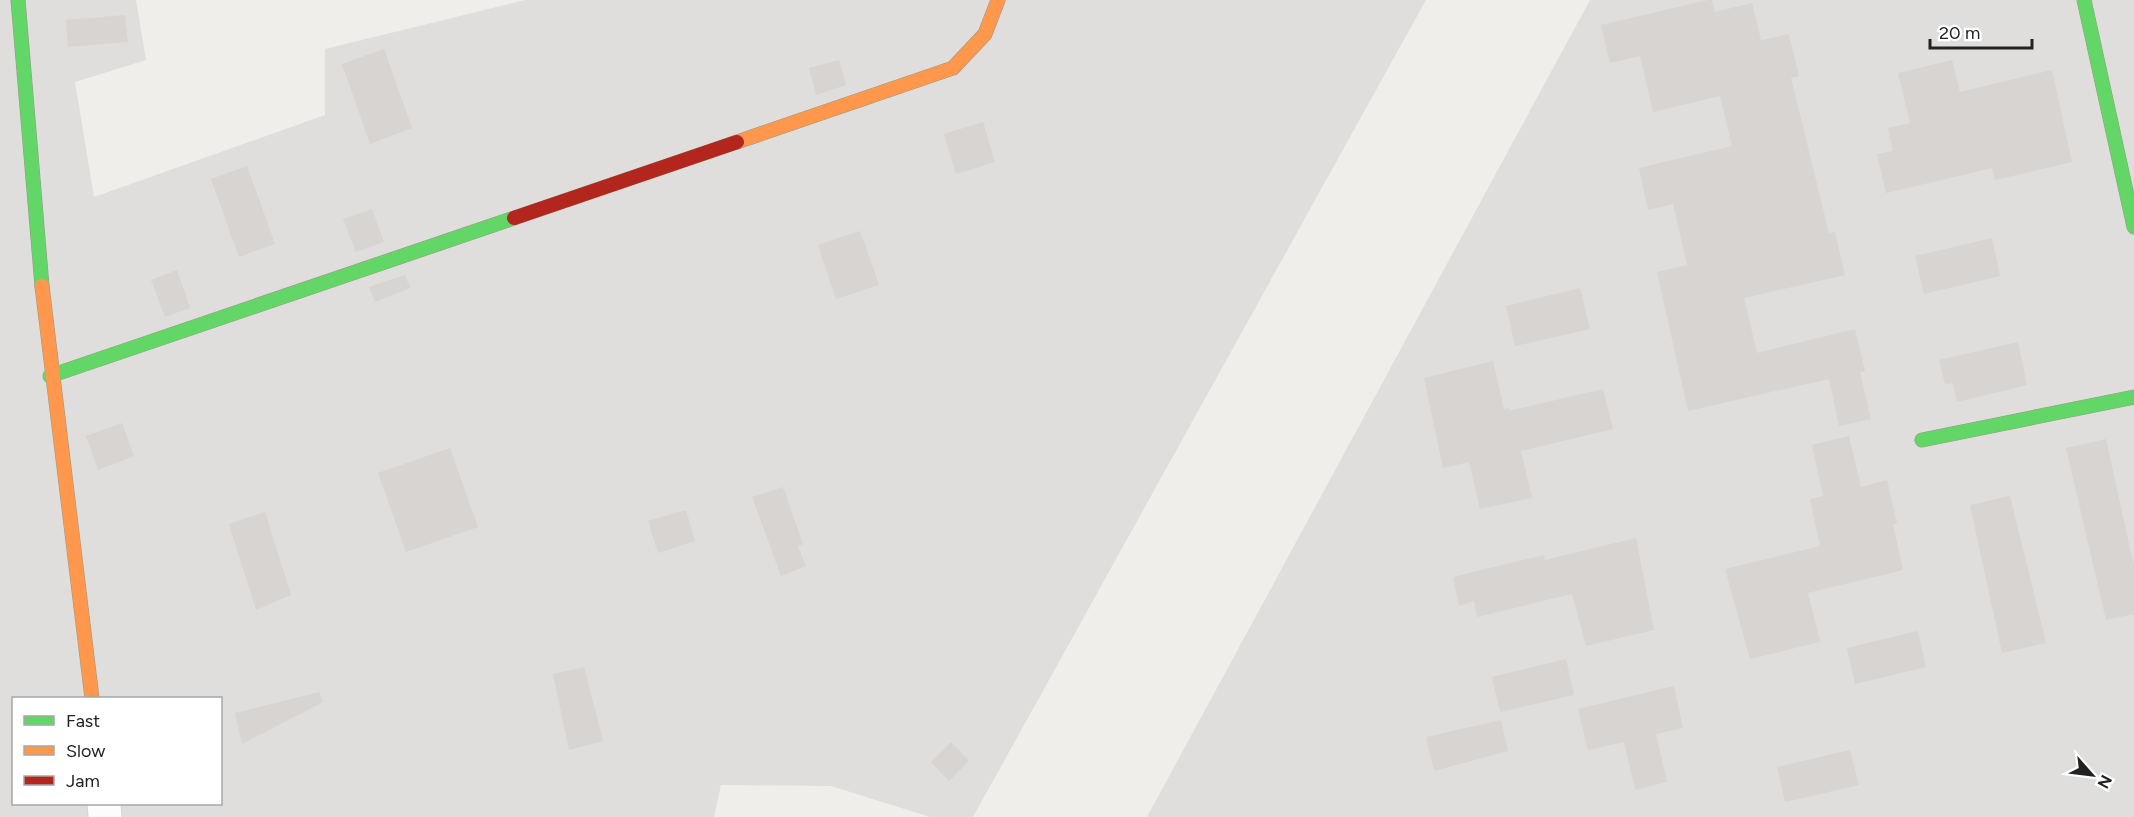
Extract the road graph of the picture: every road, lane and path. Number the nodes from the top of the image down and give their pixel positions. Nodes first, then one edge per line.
1 (18, 0) edge
2 (998, 0) edge
3 (2084, 0) edge
4 (2134, 228) edge
5 (50, 376) junction
6 (2134, 397) edge
7 (1922, 440) dead end
8 (92, 697) edge

1 - 5 street
2 - 5 street
3 - 4 street
5 - 8 street
6 - 7 street

